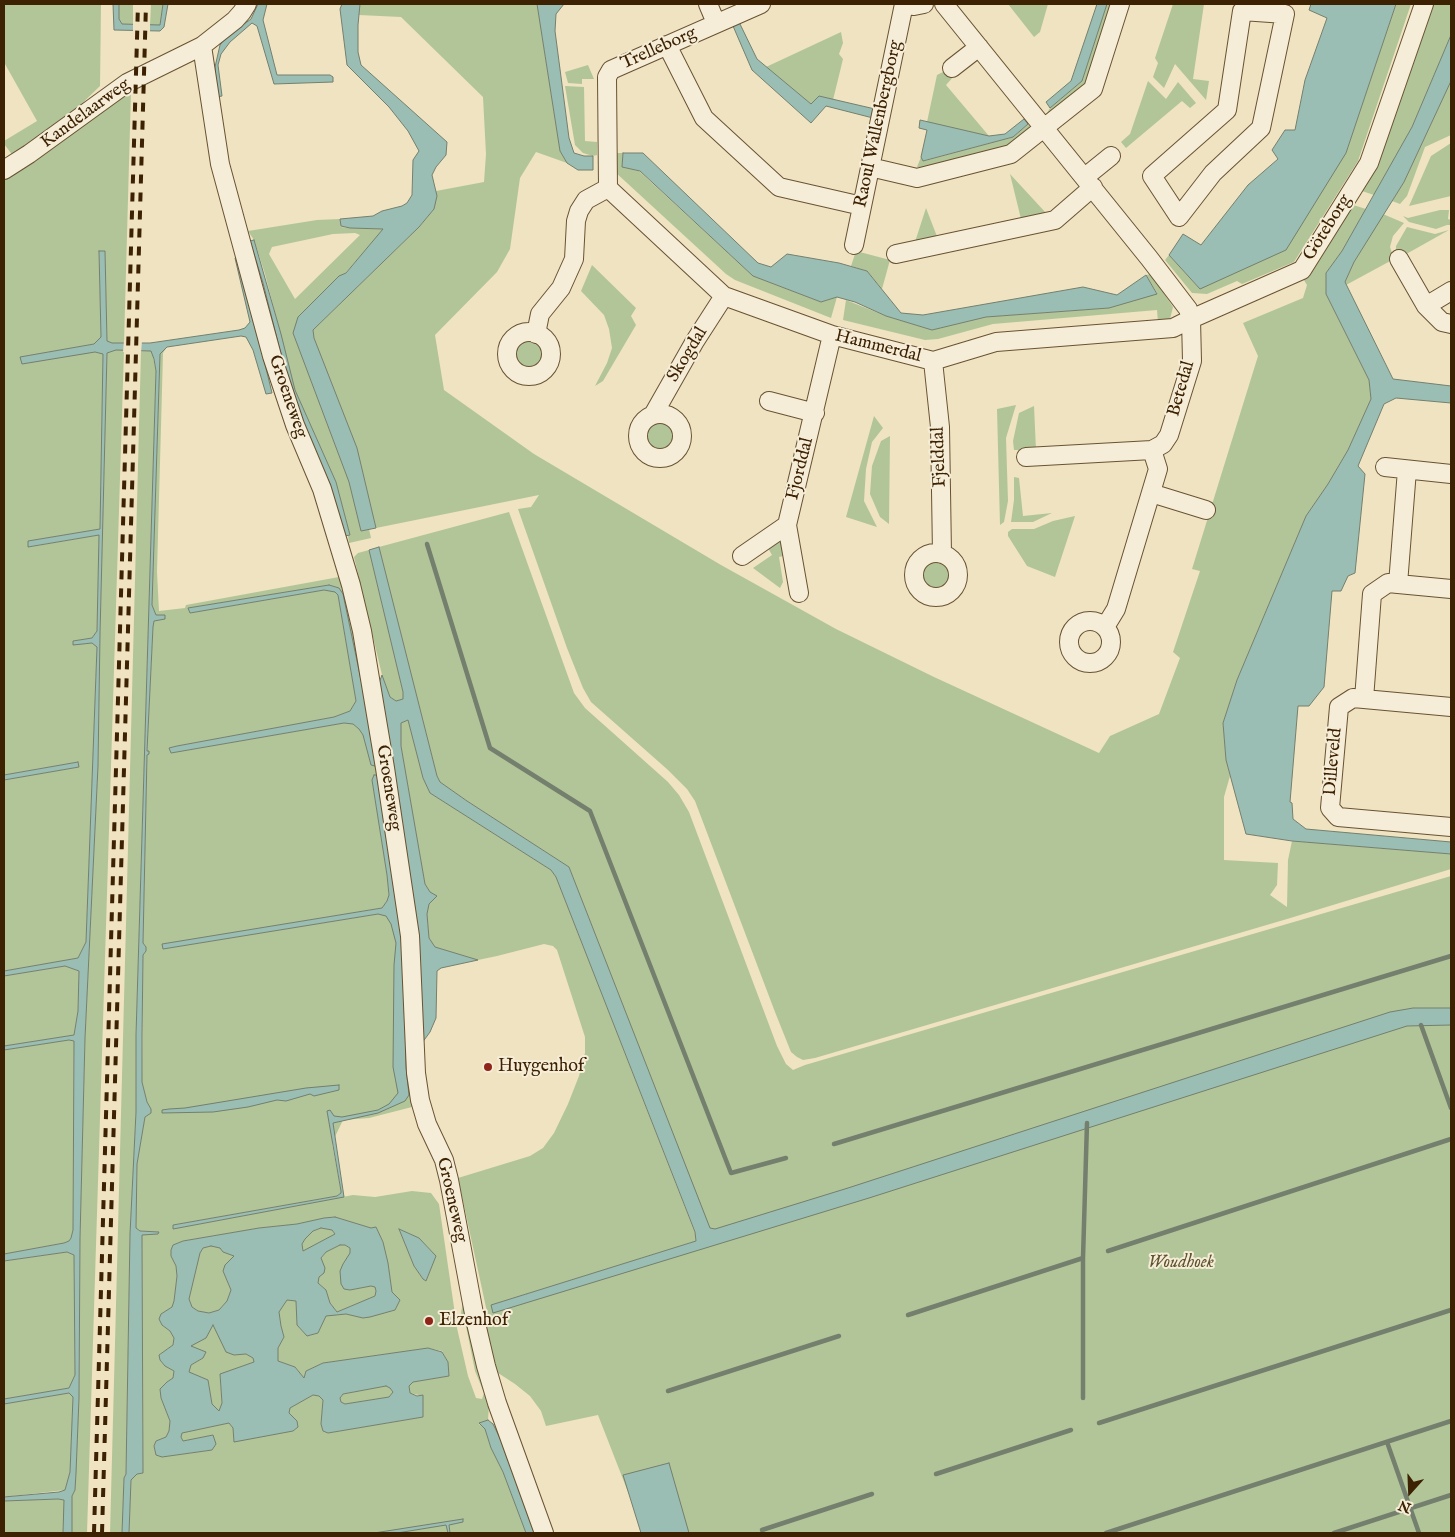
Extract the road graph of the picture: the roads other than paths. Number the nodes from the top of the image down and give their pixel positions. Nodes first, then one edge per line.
1 (247, 4) edge
2 (708, 4) edge
3 (761, 4) edge
4 (904, 4) edge
5 (913, 4) edge
6 (924, 4) edge
7 (944, 4) edge
8 (1120, 4) edge
9 (1424, 4) edge
10 (1285, 14) joint
11 (716, 23) junction
12 (667, 45) junction
13 (202, 46) junction
14 (979, 47) junction
15 (952, 68) dead end
16 (1045, 128) junction
17 (1111, 156) dead end
18 (870, 167) junction
19 (4, 170) edge
20 (1089, 182) junction
21 (608, 188) junction
22 (862, 206) junction
23 (854, 245) dead end
24 (896, 254) dead end
25 (1399, 259) dead end
26 (1451, 291) edge
27 (724, 296) junction
28 (1426, 306) junction
29 (1190, 319) junction
30 (1451, 324) edge
31 (536, 334) dead end
32 (832, 335) junction
33 (933, 361) junction
34 (769, 401) dead end
35 (815, 413) junction
36 (653, 415) dead end
37 (1152, 450) junction
38 (1026, 457) dead end
39 (1385, 467) dead end
40 (1408, 470) junction
41 (1451, 474) edge
42 (1151, 493) junction
43 (1206, 510) dead end
44 (787, 525) junction
45 (942, 554) dead end
46 (742, 556) dead end
47 (1398, 584) junction
48 (1451, 589) edge
49 (799, 593) dead end
50 (1105, 627) dead end
51 (1364, 699) junction
52 (1451, 707) edge
53 (1451, 827) edge
54 (544, 1533) edge

1 - 13 street, Kandelaarweg
2 - 11 street
3 - 11 street, Trelleborg
4 - 18 street, Raoul Wallenbergborg
5 - 6 street
7 - 14 street
8 - 16 street
9 - 29 street, Göteborg
10 - 10 street
11 - 12 street, Trelleborg
12 - 21 street, Trelleborg
12 - 22 street
13 - 19 street, Kandelaarweg
13 - 54 street, Groeneweg
14 - 15 street
14 - 16 street
16 - 18 street
16 - 20 street
17 - 20 street
18 - 22 street, Raoul Wallenbergborg
20 - 24 street
20 - 29 street
21 - 27 street, Hammerdal
21 - 31 street
22 - 23 street, Raoul Wallenbergborg
25 - 28 street
26 - 28 street
27 - 32 street, Hammerdal
27 - 36 street, Skogdal
28 - 30 street
29 - 33 street, Hammerdal
29 - 37 street, Betedal
32 - 33 street, Hammerdal
32 - 35 street, Fjorddal
33 - 45 street, Fjelddal
34 - 35 street, Fjorddal
35 - 44 street, Fjorddal
37 - 38 street
37 - 42 street
39 - 40 street
40 - 41 street
40 - 47 street
42 - 43 street
42 - 50 street
44 - 46 street, Fjorddal
44 - 49 street, Fjorddal
47 - 48 street
47 - 51 street
51 - 52 street, Dilleveld
51 - 53 street, Dilleveld

